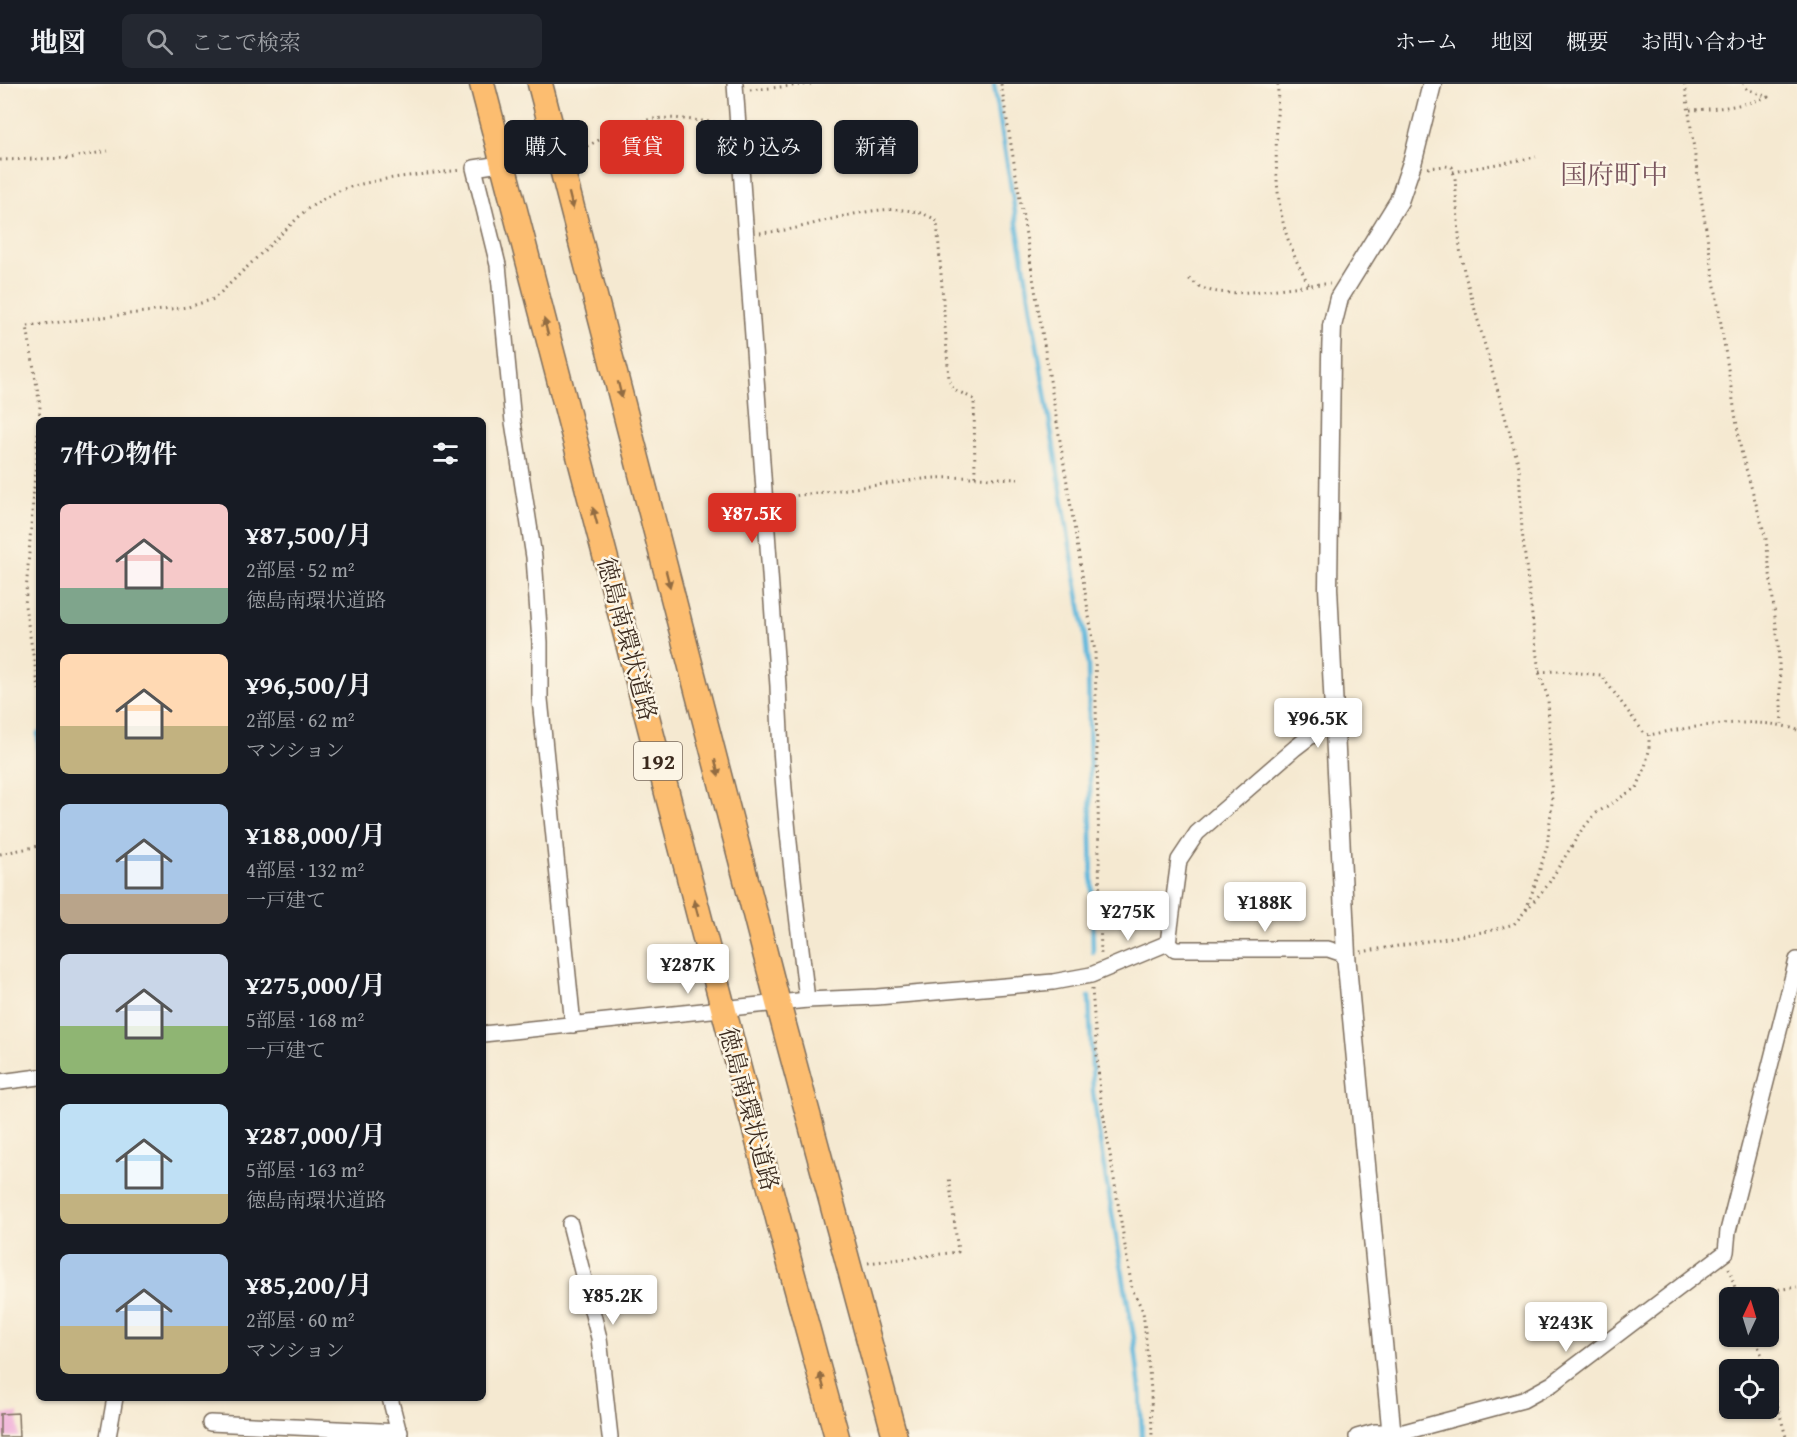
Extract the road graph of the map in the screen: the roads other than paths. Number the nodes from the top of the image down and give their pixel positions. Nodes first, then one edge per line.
1 (482, 84) edge
2 (540, 84) edge
3 (1432, 84) edge
4 (735, 88) edge
5 (550, 120) edge
6 (503, 163) junction
7 (564, 174) edge
8 (1334, 718) junction
9 (1168, 944) junction
10 (1346, 955) junction
11 (1797, 960) edge
12 (807, 1000) junction
13 (778, 1003) junction
14 (723, 1008) junction
15 (573, 1025) junction
16 (486, 1034) edge
17 (36, 1077) edge
18 (0, 1082) edge
19 (570, 1224) dead end
20 (114, 1401) edge
21 (391, 1401) edge
22 (210, 1423) dead end
23 (400, 1434) edge
24 (1391, 1435) edge
25 (108, 1437) edge
26 (609, 1437) edge
27 (837, 1437) edge
28 (895, 1437) edge
29 (1357, 1437) edge

1 - 6 highway, 徳島南環状道路 / 192
2 - 5 highway, 192
3 - 8 street
4 - 12 street
14 -> 6 highway, 徳島南環状道路 / 192
6 - 15 street
7 -> 13 highway, 192
8 - 9 street
8 - 10 street
9 - 10 street
9 - 12 street
10 - 24 street
11 - 24 street
12 - 13 street
13 - 14 street
13 - 28 highway, 192
14 - 15 street
27 -> 14 highway, 徳島南環状道路 / 192
15 - 16 street
17 - 18 street
19 - 26 street
20 - 25 street
21 - 23 street
22 - 23 street
24 - 29 street

